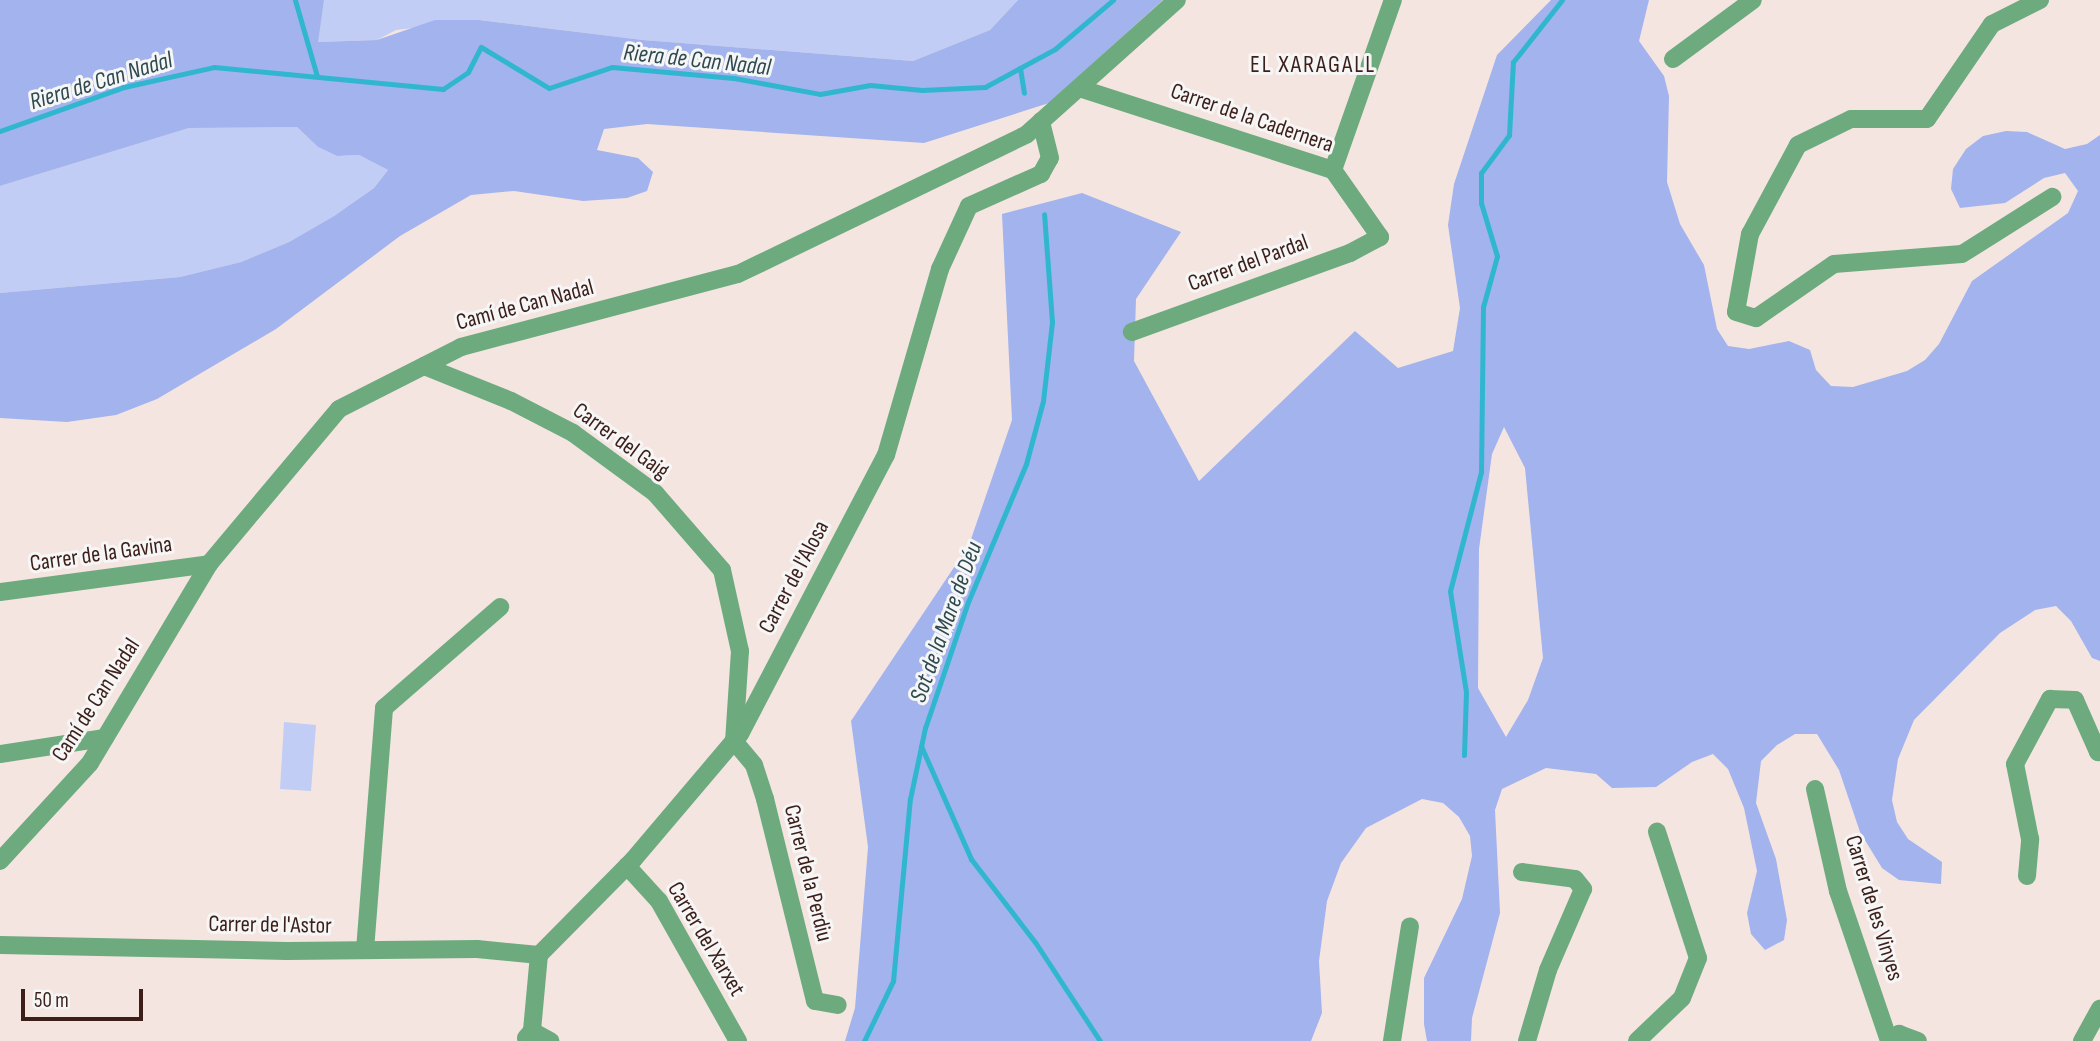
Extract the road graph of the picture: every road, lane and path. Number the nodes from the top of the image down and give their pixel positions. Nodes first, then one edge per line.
1 (1177, 0) edge
2 (1393, 0) edge
3 (1753, 0) edge
4 (2039, 0) edge
5 (1673, 59) dead end
6 (1079, 88) junction
7 (1041, 121) junction
8 (1333, 170) junction
9 (2052, 197) dead end
10 (1380, 237) joint
11 (1132, 332) dead end
12 (424, 366) junction
13 (209, 564) junction
14 (0, 592) edge
15 (500, 607) dead end
16 (105, 738) junction
17 (734, 741) junction
18 (2100, 748) edge
19 (0, 754) edge
20 (1815, 789) dead end
21 (1657, 832) dead end
22 (0, 861) edge
23 (627, 866) junction
24 (1522, 872) dead end
25 (2028, 876) dead end
26 (1410, 926) dead end
27 (0, 944) edge
28 (365, 950) junction
29 (539, 955) junction
30 (838, 1005) dead end
31 (2100, 1009) edge
32 (529, 1038) edge
33 (1636, 1040) edge
34 (550, 1041) edge
35 (738, 1041) edge
36 (1392, 1041) edge
37 (1527, 1041) edge
38 (1890, 1041) edge
39 (1918, 1041) edge
40 (2082, 1041) edge

1 - 6 street, Camí de Can Nadal
2 - 8 street
3 - 5 street
4 - 9 street
6 - 7 street, Camí de Can Nadal
6 - 8 street, Carrer de la Cadernera
7 - 12 street, Camí de Can Nadal
7 - 17 street, Carrer de l'Alosa
8 - 10 street, Carrer de la Cadernera
10 - 11 street, Carrer del Pardal
12 - 13 street, Camí de Can Nadal
12 - 17 street, Carrer del Gaig
13 - 14 street, Carrer de la Gavina
13 - 16 street, Camí de Can Nadal
15 - 28 street
16 - 19 street
16 - 22 street, Camí de Can Nadal
17 - 23 street, Carrer de l'Alosa
17 - 30 street, Carrer de la Perdiu
18 - 25 street
20 - 38 street, Carrer de les Vinyes
21 - 33 street
23 - 29 street, Carrer de l'Alosa
23 - 35 street, Carrer del Xarxet
24 - 37 street
26 - 36 street
27 - 28 street, Carrer de l'Astor
28 - 29 street, Carrer de l'Astor
29 - 32 street
31 - 40 street
32 - 34 street
38 - 39 street

